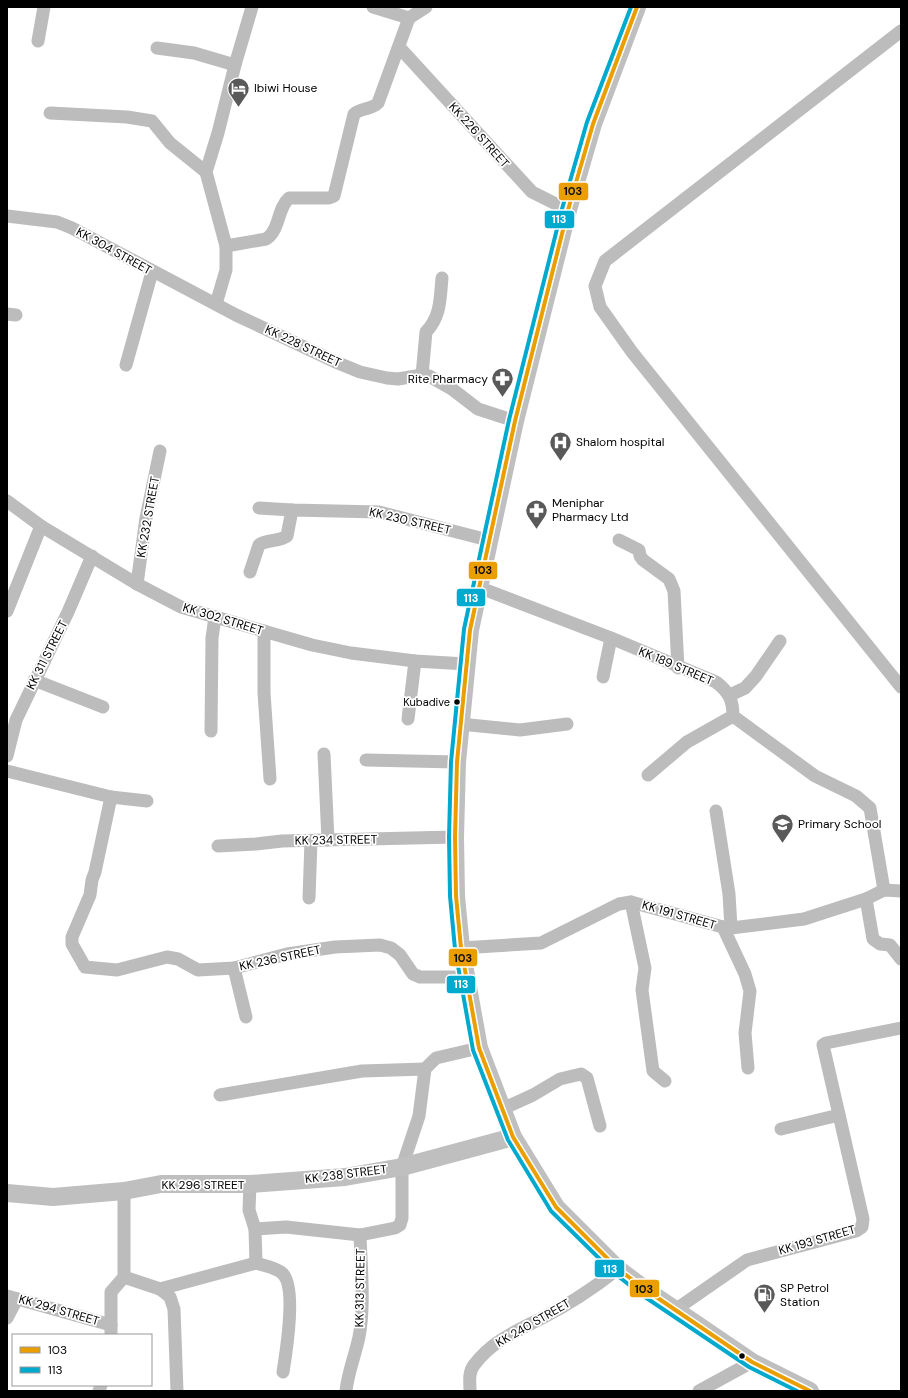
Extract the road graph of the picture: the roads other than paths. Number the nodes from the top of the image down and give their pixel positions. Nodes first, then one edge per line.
1 (44, 7) edge
2 (252, 7) edge
3 (373, 7) edge
4 (426, 7) edge
5 (637, 7) edge
6 (409, 18) junction
7 (901, 31) edge
8 (38, 40) dead end
9 (399, 47) junction
10 (157, 48) dead end
11 (235, 64) junction
12 (50, 113) dead end
13 (206, 172) junction
14 (568, 210) junction
15 (7, 216) edge
16 (226, 246) junction
17 (152, 272) junction
18 (442, 278) dead end
19 (216, 304) junction
20 (126, 365) dead end
21 (422, 375) junction
22 (515, 421) junction
23 (160, 450) dead end
24 (7, 501) edge
25 (259, 508) dead end
26 (292, 510) junction
27 (41, 526) junction
28 (488, 540) junction
29 (619, 540) dead end
30 (92, 556) junction
31 (250, 572) dead end
32 (137, 584) junction
33 (478, 587) junction
34 (7, 611) edge
35 (215, 617) junction
36 (264, 631) junction
37 (612, 638) junction
38 (780, 641) dead end
39 (414, 660) junction
40 (466, 664) junction
41 (678, 668) junction
42 (602, 677) dead end
43 (34, 680) junction
44 (901, 687) edge
45 (730, 695) junction
46 (103, 707) dead end
47 (733, 716) junction
48 (408, 719) dead end
49 (460, 724) junction
50 (567, 724) dead end
51 (212, 731) dead end
52 (324, 754) dead end
53 (7, 756) edge
54 (366, 760) dead end
55 (457, 762) junction
56 (7, 771) edge
57 (648, 775) dead end
58 (270, 779) dead end
59 (111, 797) junction
60 (147, 801) dead end
61 (716, 811) dead end
62 (455, 837) junction
63 (328, 840) junction
64 (311, 841) junction
65 (218, 846) dead end
66 (884, 890) junction
67 (901, 891) edge
68 (309, 898) dead end
69 (866, 899) junction
70 (631, 902) junction
71 (727, 927) junction
72 (461, 948) junction
73 (901, 959) edge
74 (234, 968) junction
75 (467, 977) junction
76 (246, 1017) dead end
77 (901, 1028) edge
78 (479, 1048) junction
79 (748, 1068) dead end
80 (425, 1069) junction
81 (665, 1081) dead end
82 (220, 1095) dead end
83 (502, 1109) junction
84 (839, 1115) junction
85 (600, 1126) dead end
86 (781, 1129) dead end
87 (513, 1137) junction
88 (402, 1167) junction
89 (250, 1184) junction
90 (124, 1191) junction
91 (7, 1193) edge
92 (255, 1229) junction
93 (360, 1235) junction
94 (256, 1263) junction
95 (618, 1269) junction
96 (124, 1277) junction
97 (160, 1289) junction
98 (12, 1297) edge
99 (675, 1310) junction
100 (7, 1318) edge
101 (111, 1330) edge
102 (752, 1362) junction
103 (283, 1372) dead end
104 (177, 1391) edge
105 (346, 1391) edge
106 (470, 1391) edge
107 (699, 1391) edge
108 (810, 1391) edge

1 - 8 street
2 - 11 street
3 - 6 street
4 - 6 street
5 - 14 main road
6 - 9 street
7 - 44 street
9 - 14 street, KK 226 STREET
9 - 16 street
10 - 11 street
11 - 13 street
12 - 13 street
13 - 16 street
14 - 22 main road
15 - 17 street, KK 304 STREET
16 - 19 street
17 - 19 street, KK 304 STREET
17 - 20 street
18 - 21 street
19 - 21 street, KK 228 STREET
21 - 22 street, KK 228 STREET
22 - 28 main road
23 - 32 street, KK 232 STREET
24 - 27 street, KK 302 STREET
25 - 26 street, KK 230 STREET
26 - 28 street, KK 230 STREET
26 - 31 street
27 - 30 street, KK 302 STREET
27 - 34 street
28 - 33 main road
29 - 41 street
30 - 32 street, KK 302 STREET
30 - 43 street, KK 311 STREET
32 - 35 street, KK 302 STREET
33 - 37 street, KK 189 STREET
33 - 40 main road
35 - 36 street, KK 302 STREET
35 - 51 street
36 - 39 street, KK 302 STREET
36 - 58 street
37 - 41 street, KK 189 STREET
37 - 42 street
38 - 45 street
39 - 40 street, KK 302 STREET
39 - 48 street
40 - 49 main road
41 - 45 street, KK 189 STREET
43 - 46 street
43 - 53 street, KK 311 STREET
45 - 47 street
47 - 57 street
47 - 66 street
49 - 50 street
49 - 55 main road
52 - 63 street
54 - 55 street
55 - 62 main road
56 - 59 street
59 - 60 street
59 - 74 street, KK 236 STREET
61 - 71 street
62 - 63 street, KK 234 STREET
62 - 72 main road
63 - 64 street, KK 234 STREET
64 - 65 street, KK 234 STREET
64 - 68 street
66 - 67 street, KK 191 STREET
66 - 69 street, KK 191 STREET
69 - 71 street, KK 191 STREET
69 - 73 street
70 - 71 street, KK 191 STREET
70 - 72 street, KK 191 STREET
70 - 81 street
71 - 79 street
72 - 75 main road
74 - 75 street, KK 236 STREET
74 - 76 street
75 - 78 main road
77 - 84 street, KK 193 STREET
78 - 80 street
78 - 83 main road
80 - 82 street
80 - 88 street, KK 238 STREET
83 - 85 street
83 - 87 main road
84 - 86 street
84 - 99 street, KK 193 STREET
87 - 88 main road
87 - 95 main road
88 - 89 main road, KK 238 STREET
88 - 93 street, KK 313 STREET
89 - 90 main road, KK 296 STREET
89 - 92 street, KK 296 STREET
90 - 91 main road, KK 296 STREET
90 - 96 street
92 - 93 street
92 - 94 street, KK 296 STREET
93 - 105 street, KK 313 STREET
94 - 97 street
94 - 103 street
95 - 99 main road
95 - 106 street, KK 240 STREET
96 - 97 street
96 - 101 street
97 - 104 street
98 - 100 street
98 - 101 street, KK 294 STREET
99 - 102 main road
102 - 107 street
102 - 108 main road

